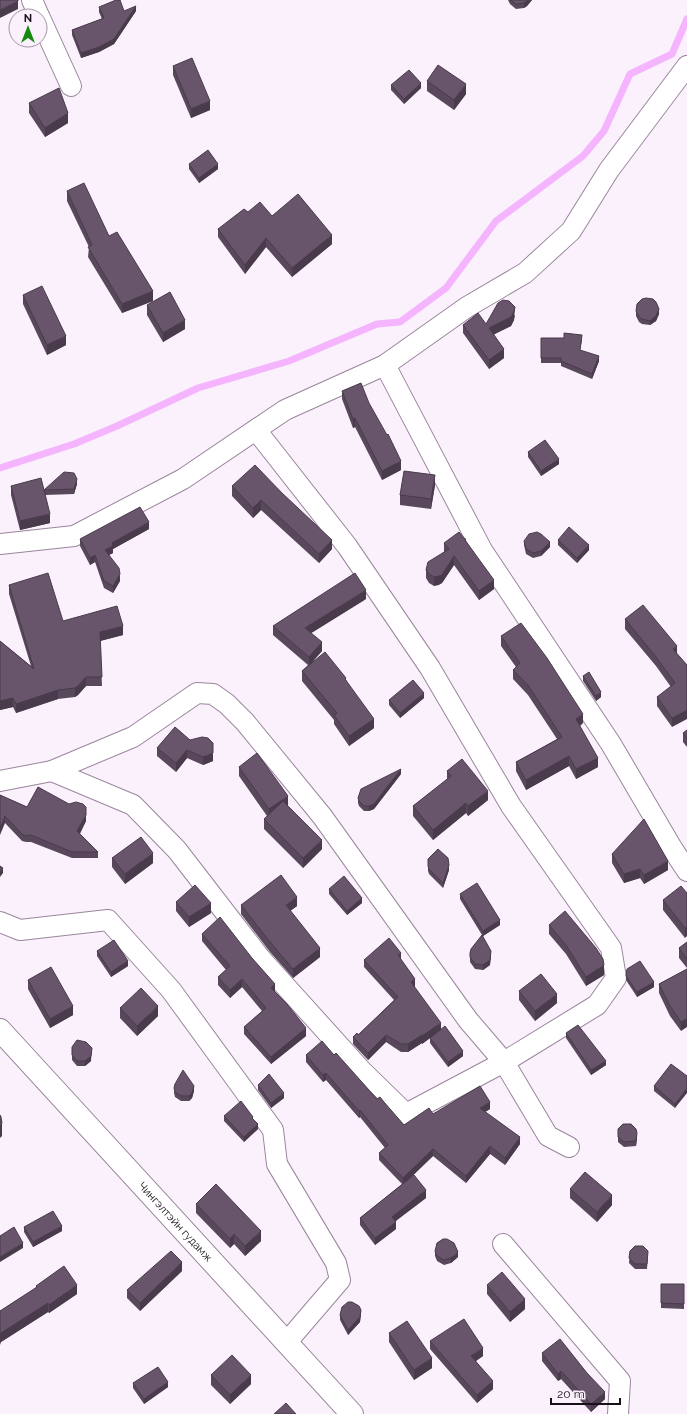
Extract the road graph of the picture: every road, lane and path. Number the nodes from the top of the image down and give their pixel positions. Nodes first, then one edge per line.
1 (48, 35) edge
2 (687, 66) edge
3 (71, 86) dead end
4 (385, 365) junction
5 (256, 430) junction
6 (0, 544) edge
7 (52, 771) junction
8 (0, 781) edge
9 (687, 871) edge
10 (0, 922) edge
11 (0, 1030) edge
12 (504, 1062) junction
13 (569, 1147) dead end
14 (503, 1244) dead end
15 (286, 1343) junction
16 (352, 1414) edge
17 (618, 1414) edge

1 - 3 street
2 - 4 street
4 - 5 street
4 - 9 street
5 - 6 street
5 - 12 street
7 - 8 street
7 - 12 street
7 - 12 street
10 - 15 street
11 - 15 main road, Чингэлтэйн гудамж
12 - 13 street
14 - 17 street
15 - 16 main road, Чингэлтэйн гудамж

